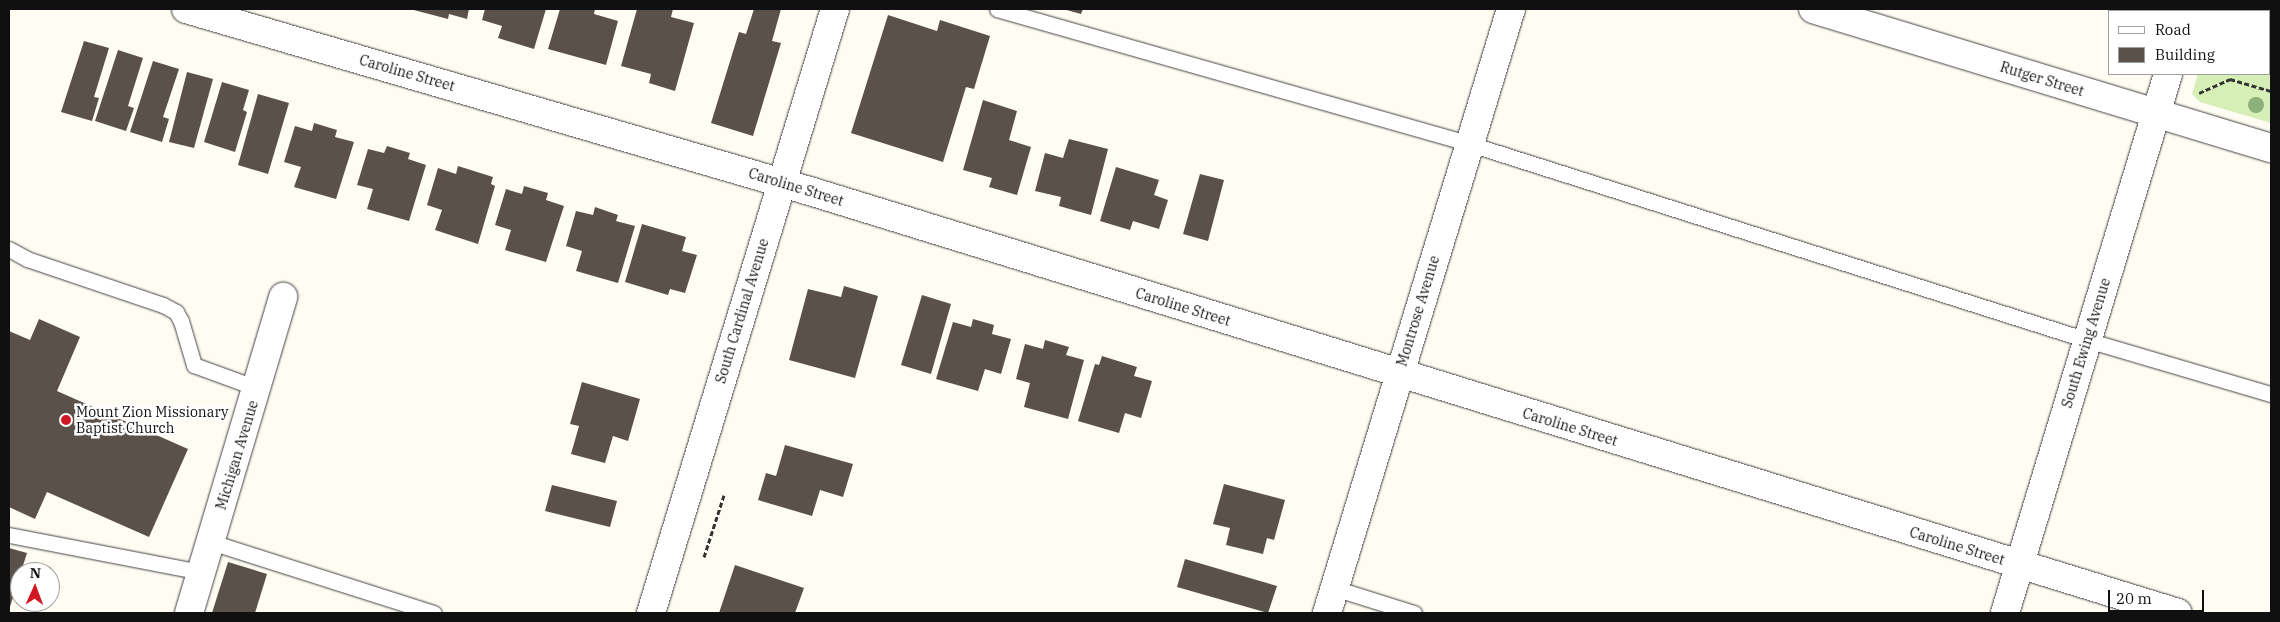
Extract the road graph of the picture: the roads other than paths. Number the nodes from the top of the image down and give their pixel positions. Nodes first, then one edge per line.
1 (186, 9) edge
2 (835, 9) edge
3 (997, 9) edge
4 (1510, 9) edge
5 (1814, 9) edge
6 (2168, 75) edge
7 (2156, 114) junction
8 (1470, 144) junction
9 (2271, 148) edge
10 (781, 182) junction
11 (9, 249) edge
12 (283, 297) dead end
13 (2087, 340) junction
14 (1398, 374) junction
15 (257, 388) junction
16 (2271, 394) edge
17 (9, 535) edge
18 (211, 542) junction
19 (2020, 565) junction
20 (202, 572) junction
21 (1331, 601) edge
22 (189, 613) edge
23 (434, 613) edge
24 (652, 613) edge
25 (1414, 613) edge
26 (2005, 613) edge
27 (2178, 613) edge

1 - 10 street, Caroline Street
2 - 10 street, South Cardinal Avenue
3 - 8 lane
4 - 8 street, Montrose Avenue
5 - 7 street, Rutger Street
6 - 7 street, South Ewing Avenue
7 - 9 street, Rutger Street
7 - 13 street, South Ewing Avenue
8 - 13 lane
8 - 14 street, Montrose Avenue
10 - 14 street, Caroline Street
10 - 24 street, South Cardinal Avenue
11 - 15 lane
12 - 15 street, Michigan Avenue
13 - 16 lane
13 - 19 street, South Ewing Avenue
14 - 19 street, Caroline Street
14 - 21 street, Montrose Avenue
15 - 18 street, Michigan Avenue
17 - 20 lane
18 - 20 street, Michigan Avenue
18 - 23 lane
19 - 26 street, South Ewing Avenue
19 - 27 street, Caroline Street
20 - 22 street, Michigan Avenue
21 - 25 lane

